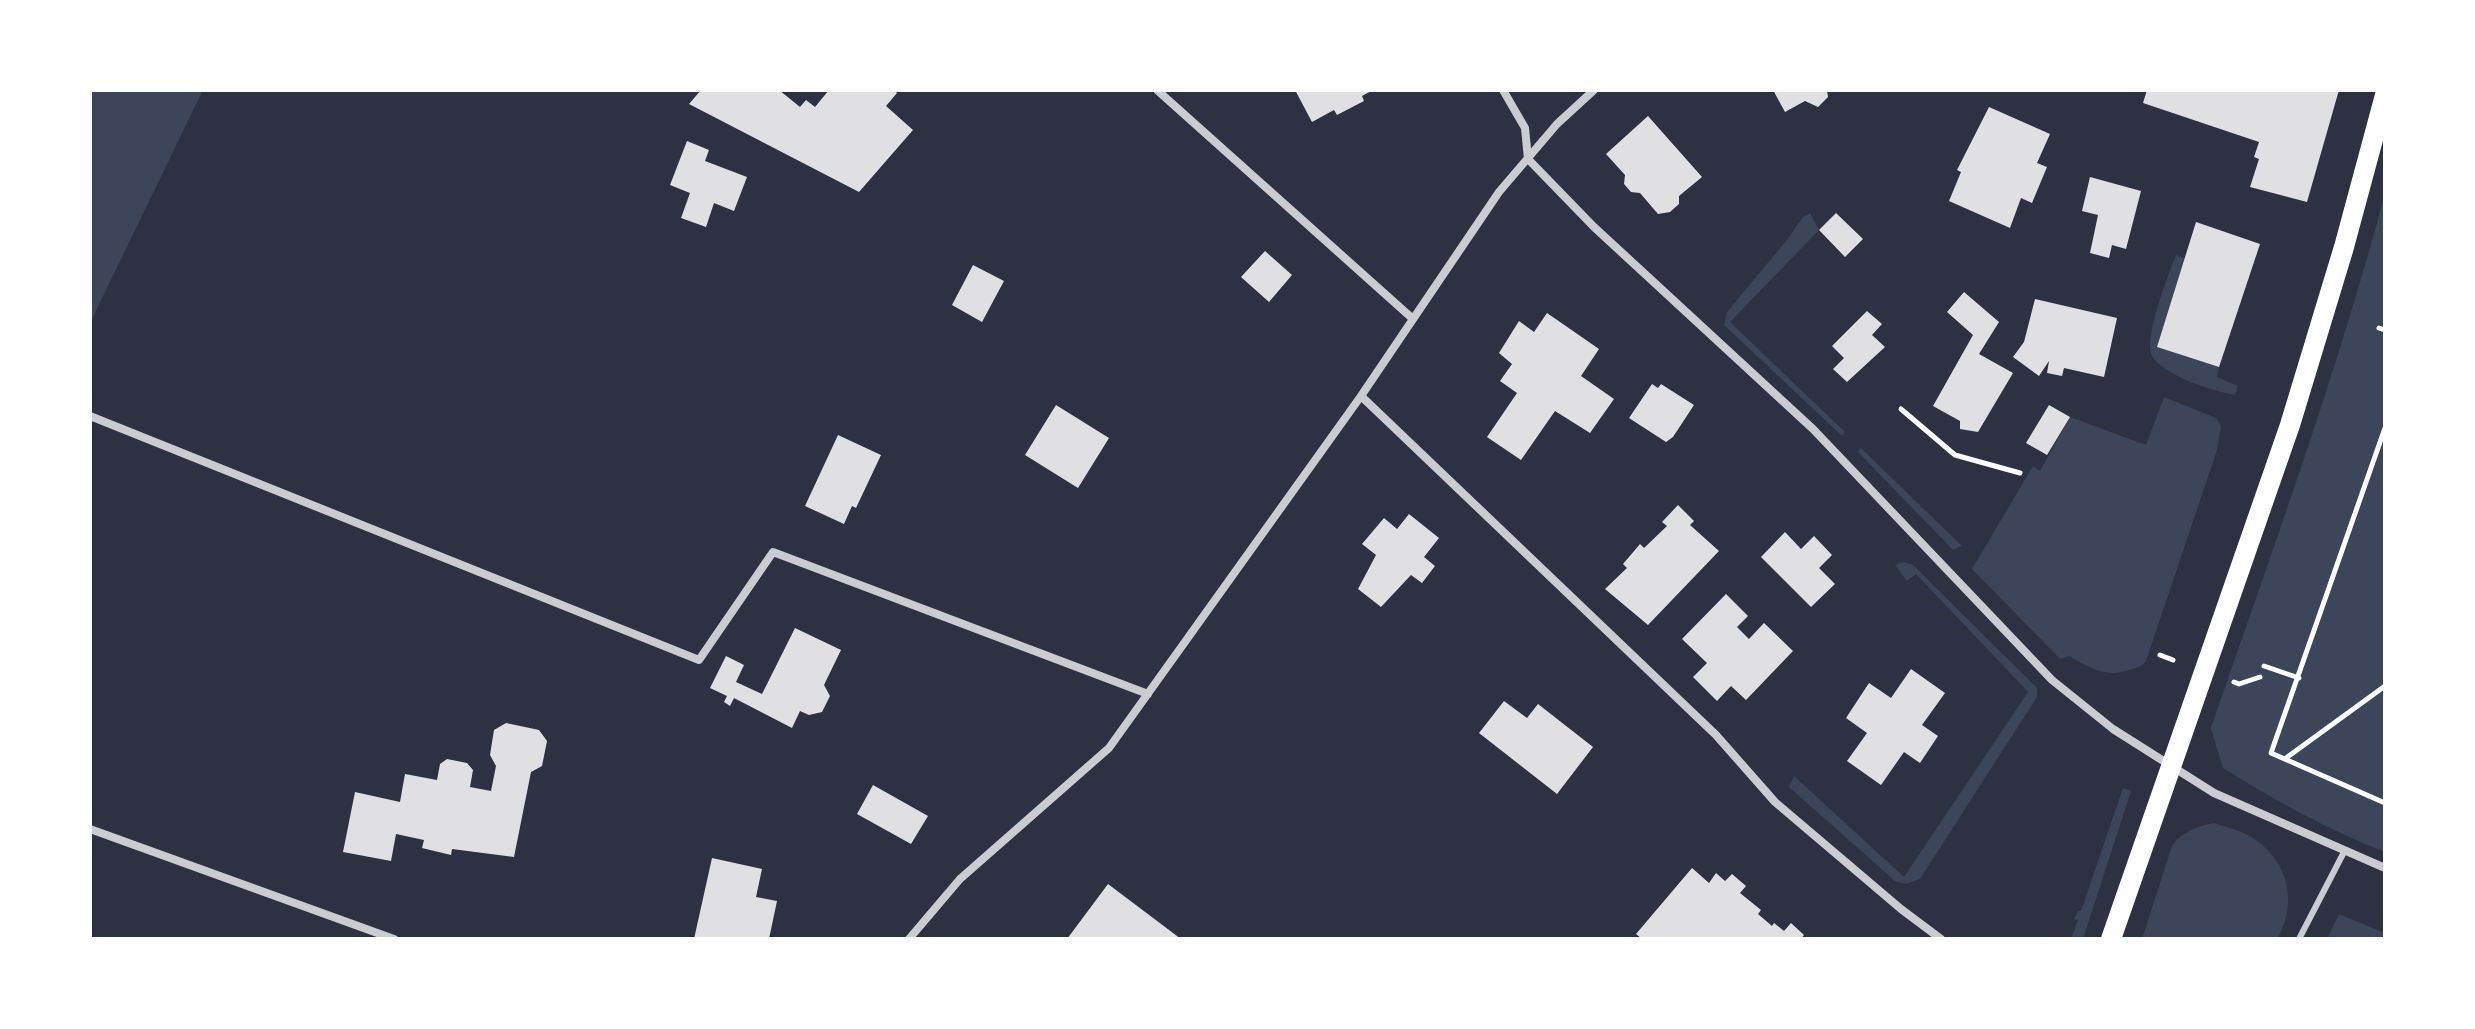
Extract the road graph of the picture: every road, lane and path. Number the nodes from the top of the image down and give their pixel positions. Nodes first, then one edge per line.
1 (1157, 90) edge
2 (1503, 90) edge
3 (1594, 90) edge
4 (2385, 95) edge
5 (1528, 159) junction
6 (1413, 319) junction
7 (1361, 396) junction
8 (1901, 409) dead end
9 (90, 416) edge
10 (2385, 428) edge
11 (2020, 473) dead end
12 (2160, 655) dead end
13 (2173, 660) dead end
14 (2264, 666) dead end
15 (2260, 677) dead end
16 (2299, 678) junction
17 (2224, 679) dead end
18 (2385, 686) edge
19 (1148, 694) junction
20 (2286, 759) junction
21 (2171, 767) junction
22 (2385, 803) edge
23 (90, 829) edge
24 (2344, 852) junction
25 (2385, 868) edge
26 (394, 939) edge
27 (909, 939) edge
28 (1941, 939) edge
29 (2111, 939) edge
30 (2299, 939) edge

1 - 6 street
2 - 5 street
3 - 5 street
4 - 21 main road
5 - 6 street
5 - 21 street
6 - 7 street
7 - 19 street
7 - 28 street
8 - 11 path
9 - 19 street
10 - 16 path
12 - 13 path
14 - 16 path
15 - 17 path
16 - 20 path
18 - 20 path
19 - 27 street
20 - 22 path
21 - 24 street
21 - 29 main road
23 - 26 street
24 - 25 street
24 - 30 lane

